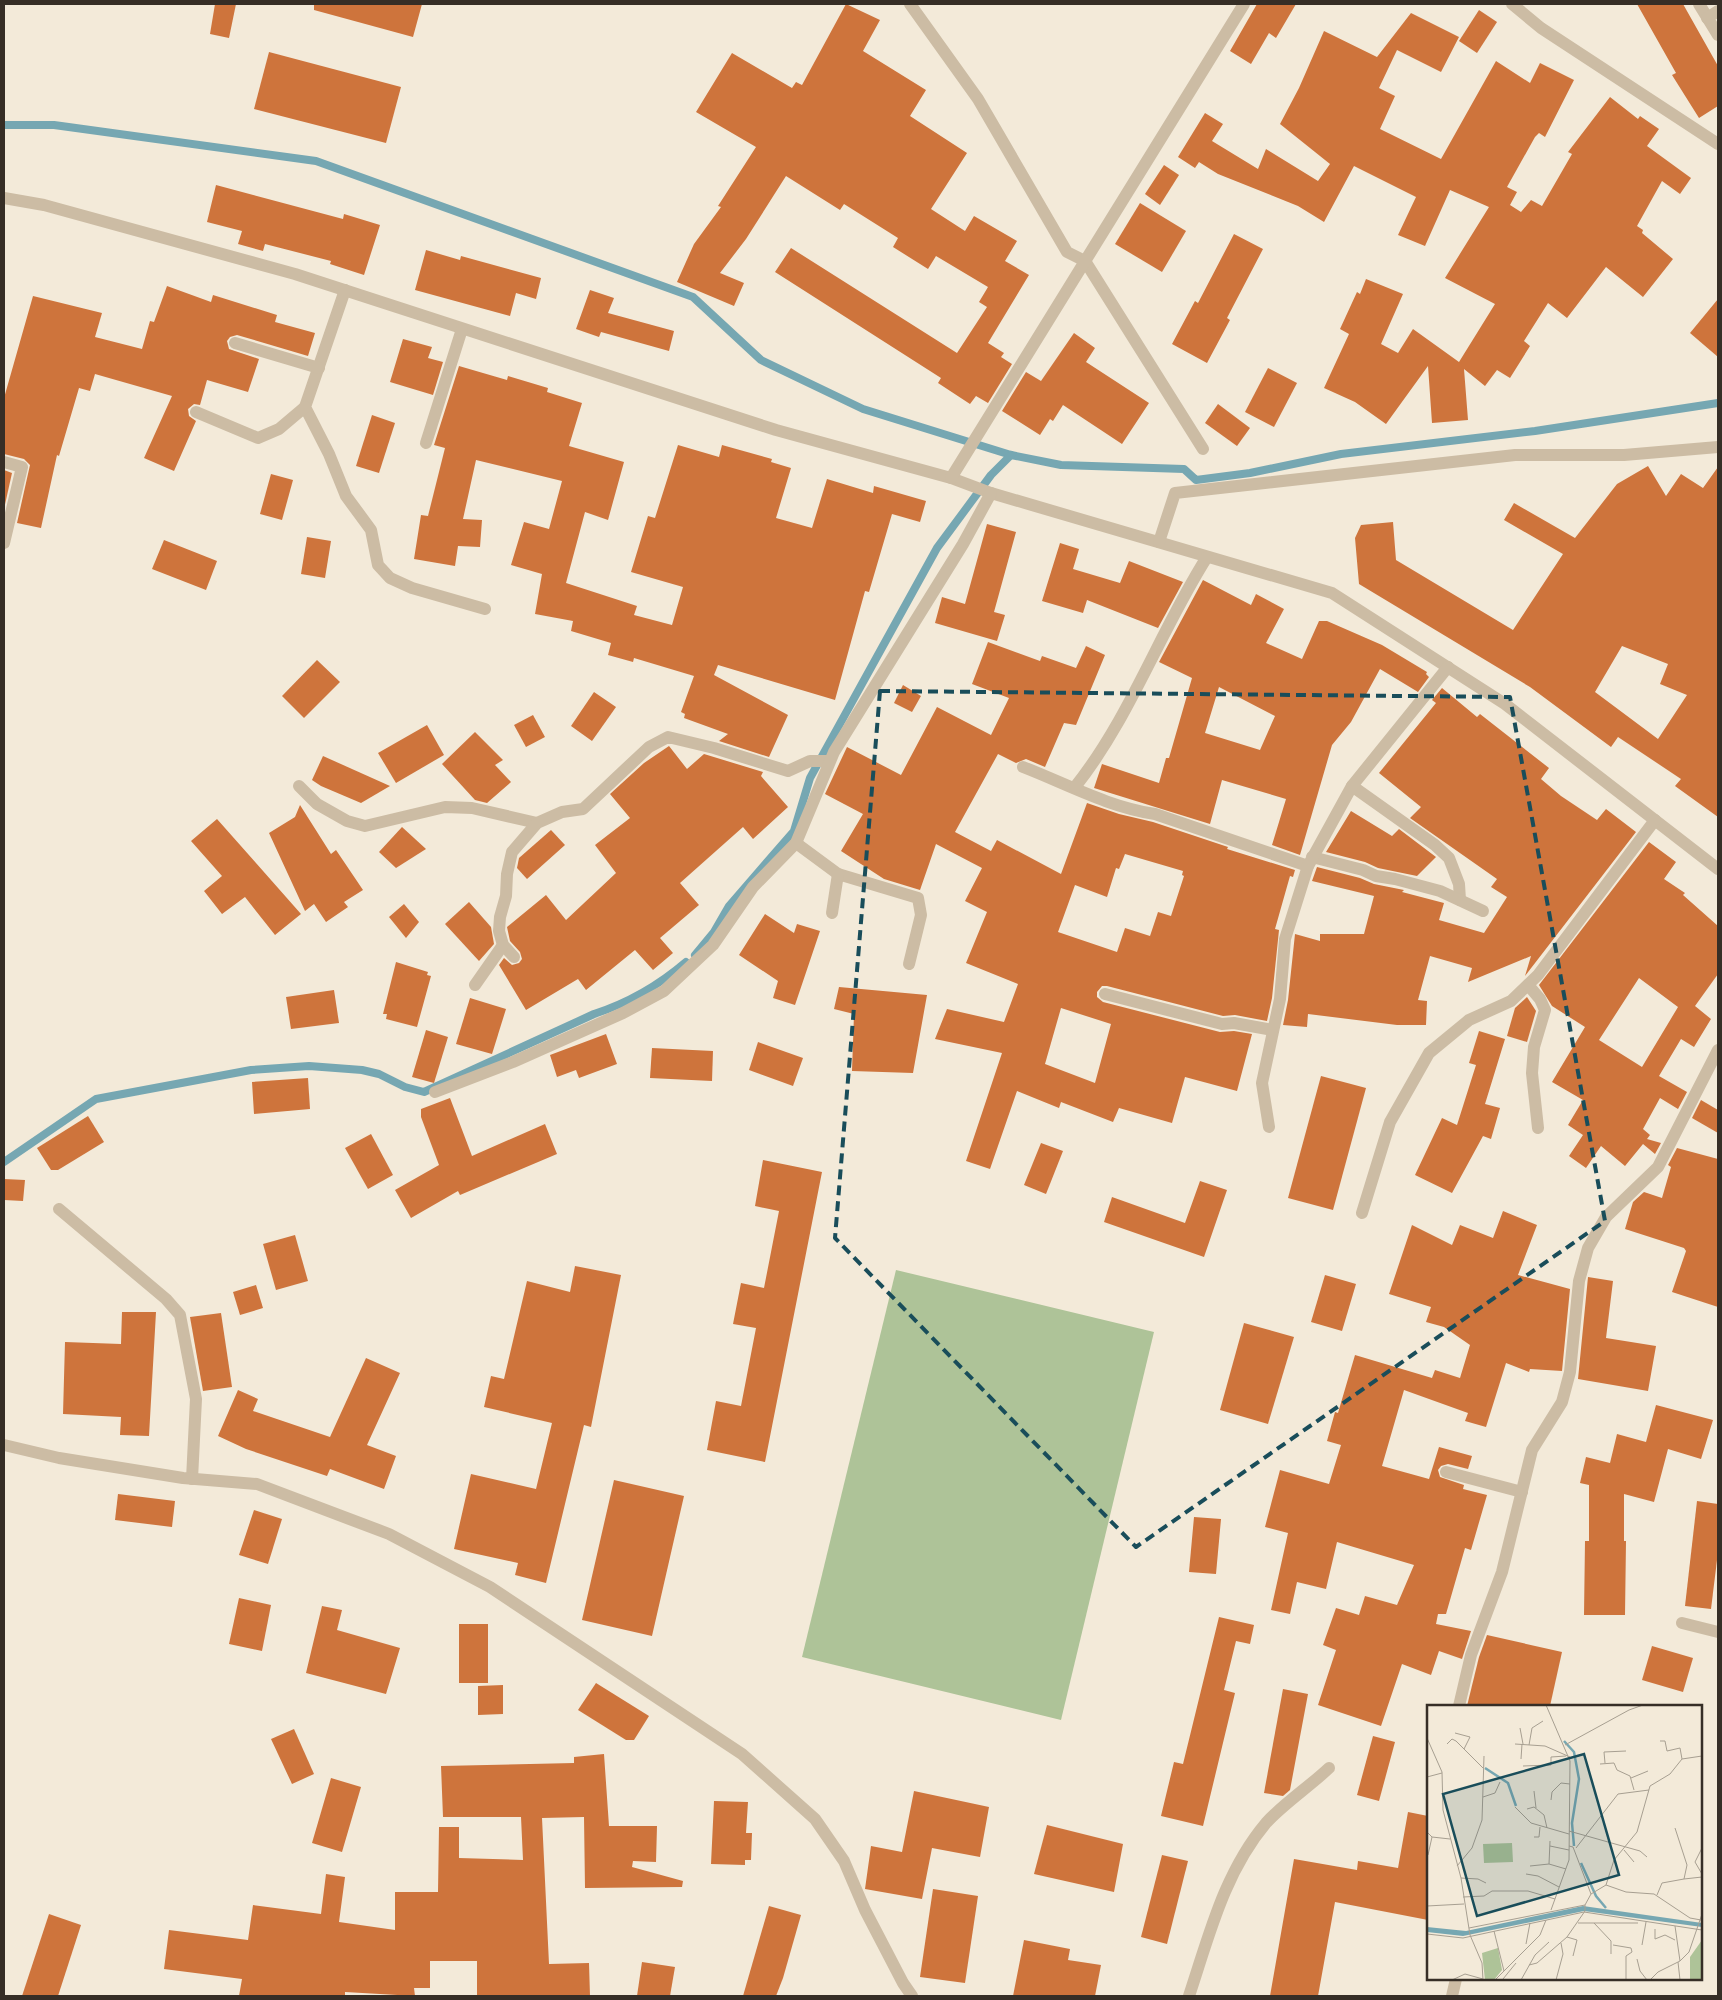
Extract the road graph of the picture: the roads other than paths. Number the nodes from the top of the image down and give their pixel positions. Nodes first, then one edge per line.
1 (910, 4) edge
2 (1244, 4) edge
3 (1512, 4) edge
4 (1699, 4) edge
5 (1713, 14) edge
6 (1718, 35) edge
7 (1718, 144) edge
8 (4, 198) edge
9 (1085, 261) junction
10 (345, 290) junction
11 (462, 328) junction
12 (235, 343) dead end
13 (318, 368) junction
14 (305, 407) junction
15 (196, 412) dead end
16 (426, 443) dead end
17 (1718, 447) edge
18 (1203, 449) dead end
19 (4, 462) edge
20 (951, 478) junction
21 (984, 490) junction
22 (1158, 542) junction
23 (4, 543) edge
24 (1207, 556) junction
25 (485, 609) dead end
26 (1448, 667) junction
27 (820, 761) junction
28 (1023, 767) dead end
29 (300, 786) dead end
30 (1352, 786) junction
31 (1075, 787) junction
32 (1655, 820) junction
33 (537, 824) junction
34 (796, 843) junction
35 (1310, 861) junction
36 (1718, 869) edge
37 (838, 874) junction
38 (1460, 900) junction
39 (1483, 911) dead end
40 (832, 913) dead end
41 (503, 945) junction
42 (514, 957) dead end
43 (909, 964) dead end
44 (475, 984) dead end
45 (1528, 985) junction
46 (1105, 994) dead end
47 (1273, 1030) junction
48 (1718, 1050) edge
49 (435, 1092) dead end
50 (1269, 1127) dead end
51 (1538, 1128) dead end
52 (60, 1210) dead end
53 (1362, 1213) dead end
54 (4, 1445) edge
55 (1446, 1472) dead end
56 (192, 1479) junction
57 (1522, 1492) junction
58 (1682, 1623) dead end
59 (1718, 1632) edge
60 (1459, 1705) edge
61 (1329, 1768) dead end
62 (1456, 1980) edge
63 (912, 1996) edge
64 (1189, 1996) edge
65 (1452, 1996) edge

1 - 9 street
2 - 9 street
3 - 7 street
4 - 5 street
5 - 6 street
8 - 10 street
9 - 18 street
9 - 20 street
10 - 11 street
10 - 13 street
11 - 16 street
11 - 20 street
12 - 13 street
13 - 14 street
14 - 15 street
14 - 25 street
17 - 22 street
19 - 23 street
20 - 21 street
21 - 22 street
21 - 27 street
22 - 24 street
24 - 26 street
24 - 31 street
26 - 30 street
26 - 32 street
27 - 33 street
27 - 34 street
28 - 31 street
29 - 33 street
30 - 35 street
30 - 38 street
31 - 35 street
32 - 36 street
32 - 45 street
33 - 41 street
34 - 37 street
34 - 49 street
35 - 38 street
35 - 47 street
37 - 40 street
37 - 43 street
38 - 39 street
41 - 42 street
41 - 44 street
45 - 51 street
45 - 53 street
46 - 47 street
47 - 50 street
48 - 57 street
52 - 56 street
54 - 56 street
55 - 57 street
56 - 63 street
57 - 60 street
58 - 59 street
61 - 64 street
62 - 65 street

